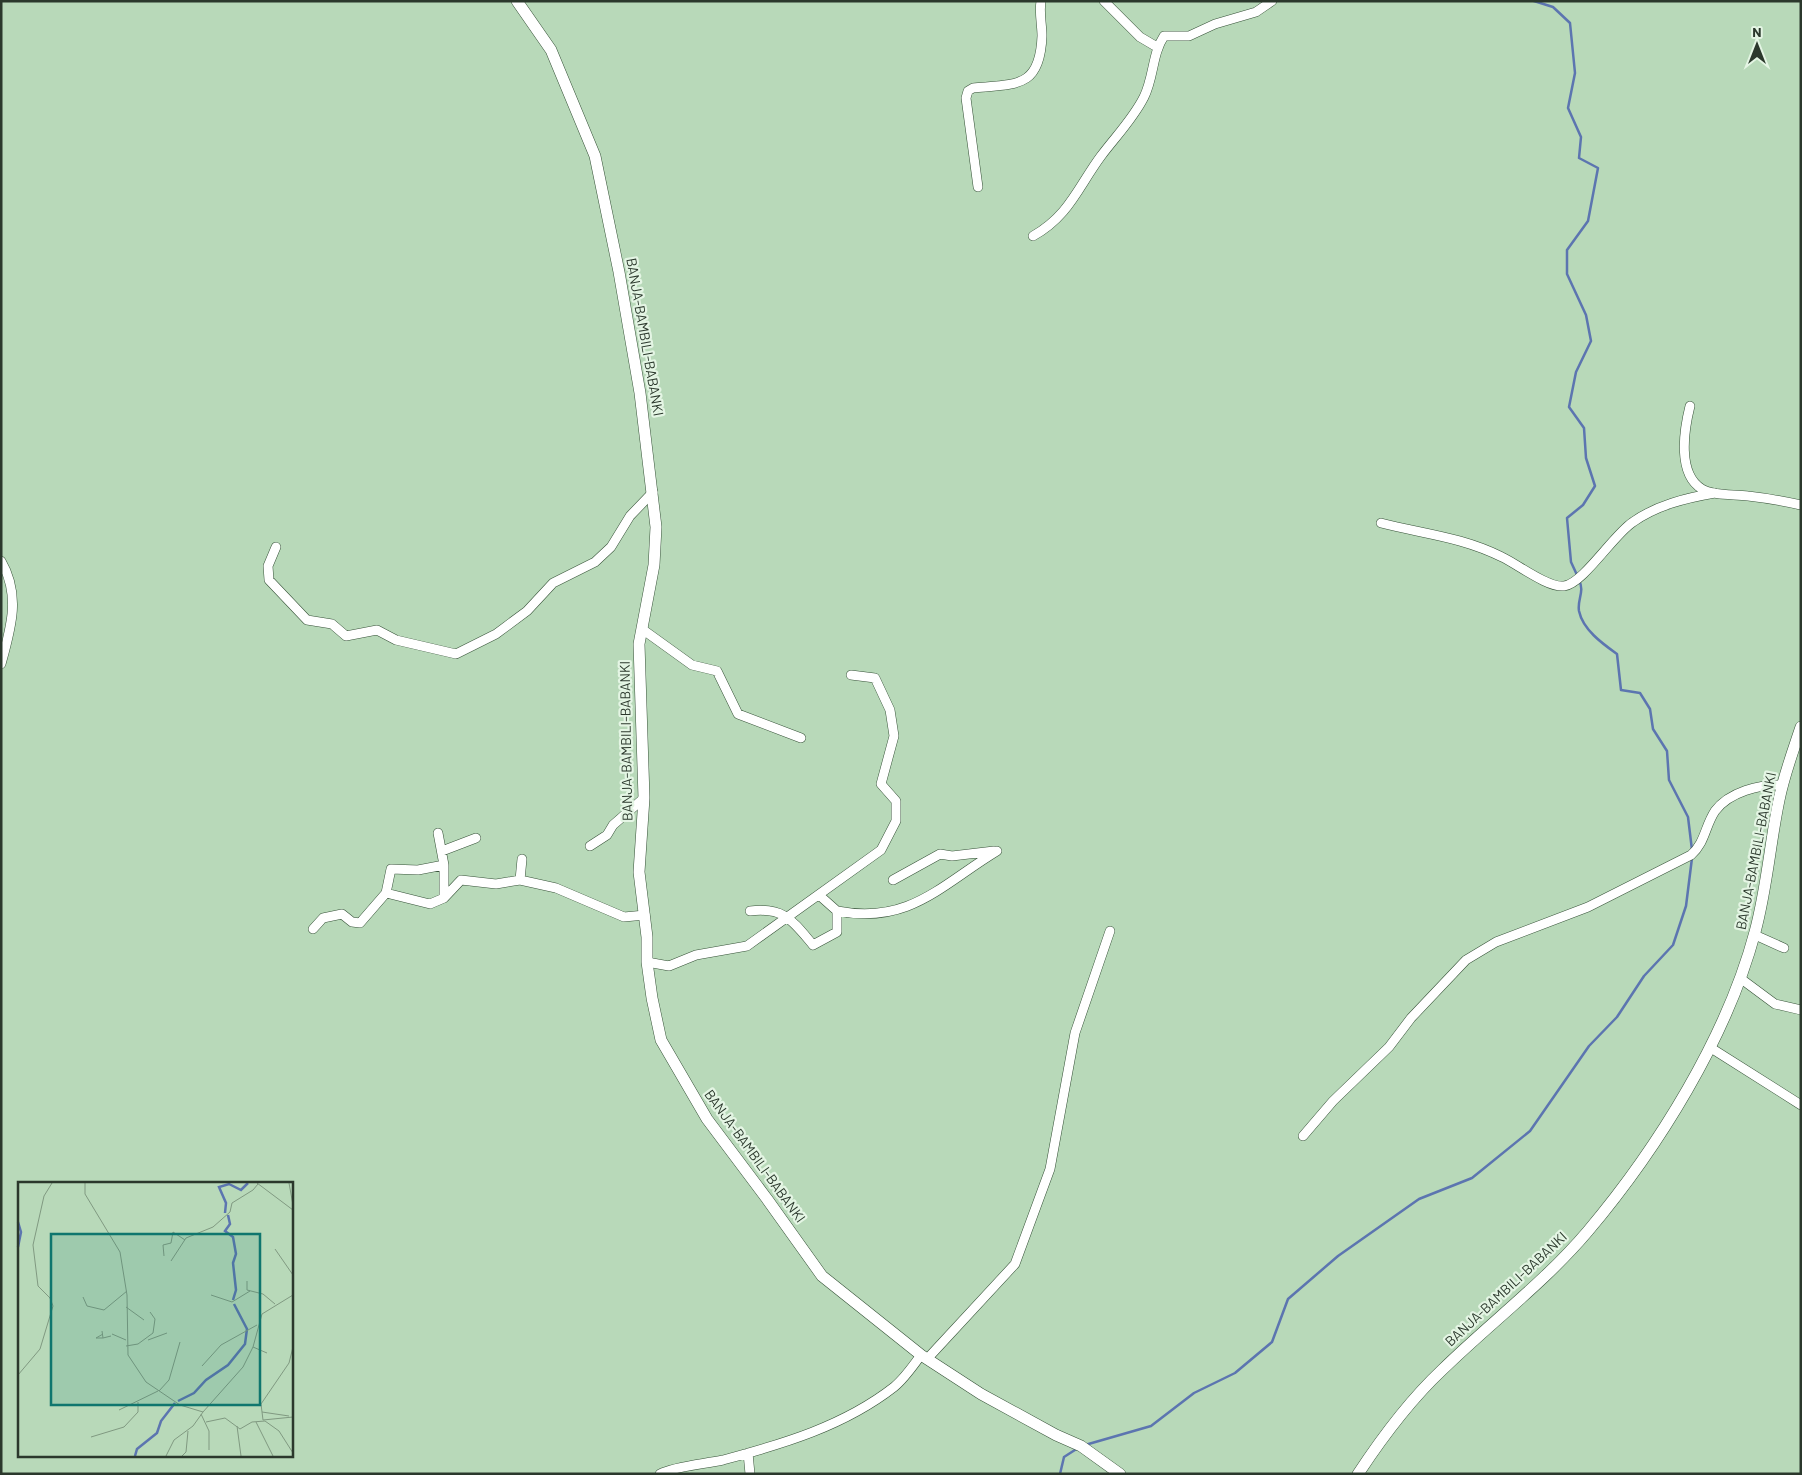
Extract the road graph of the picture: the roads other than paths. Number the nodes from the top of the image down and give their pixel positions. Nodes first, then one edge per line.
1 (517, 1) edge
2 (1041, 1) edge
3 (1104, 1) edge
4 (1272, 1) edge
5 (1157, 46) junction
6 (978, 187) dead end
7 (1033, 236) dead end
8 (1690, 406) dead end
9 (653, 492) junction
10 (1715, 493) junction
11 (1801, 505) edge
12 (1381, 523) dead end
13 (276, 547) dead end
14 (1, 561) edge
15 (642, 629) junction
16 (1, 664) edge
17 (851, 675) dead end
18 (1801, 727) edge
19 (801, 738) dead end
20 (1782, 785) junction
21 (644, 798) junction
22 (438, 833) dead end
23 (476, 838) dead end
24 (590, 846) dead end
25 (442, 850) junction
26 (522, 859) dead end
27 (444, 865) junction
28 (520, 880) junction
29 (893, 880) dead end
30 (386, 893) junction
31 (819, 895) junction
32 (444, 898) junction
33 (750, 911) dead end
34 (837, 911) junction
35 (645, 915) junction
36 (789, 917) junction
37 (313, 929) dead end
38 (1110, 931) dead end
39 (1755, 935) junction
40 (1784, 948) dead end
41 (647, 962) junction
42 (1740, 978) junction
43 (1801, 1010) edge
44 (1710, 1048) junction
45 (1801, 1105) edge
46 (1303, 1136) dead end
47 (925, 1357) junction
48 (748, 1453) junction
49 (660, 1474) edge
50 (750, 1474) edge
51 (1120, 1474) edge
52 (1358, 1474) edge

1 - 9 street, BANJA-BAMBILI-BABANKI
2 - 6 street
3 - 5 street
4 - 5 street
5 - 7 street
8 - 10 street
9 - 13 street
9 - 15 street, BANJA-BAMBILI-BABANKI
10 - 11 street
10 - 12 street
14 - 16 street
15 - 19 street
15 - 21 street, BANJA-BAMBILI-BABANKI
17 - 31 street
18 - 20 street, BANJA-BAMBILI-BABANKI
20 - 39 street, BANJA-BAMBILI-BABANKI
20 - 46 street
21 - 24 street
21 - 35 street, BANJA-BAMBILI-BABANKI
22 - 25 street
23 - 25 street
25 - 27 street
26 - 28 street
27 - 30 street
27 - 32 street
28 - 32 street
28 - 35 street
29 - 34 street
30 - 32 street
30 - 37 street
31 - 34 street
31 - 36 street
33 - 36 street
34 - 36 street
35 - 41 street, BANJA-BAMBILI-BABANKI
36 - 41 street
38 - 47 street
39 - 40 street
39 - 42 street, BANJA-BAMBILI-BABANKI
41 - 47 street, BANJA-BAMBILI-BABANKI
42 - 43 street
42 - 44 street, BANJA-BAMBILI-BABANKI
44 - 45 street
44 - 52 street, BANJA-BAMBILI-BABANKI
47 - 48 street
47 - 51 street, BANJA-BAMBILI-BABANKI
48 - 49 street
48 - 50 street

